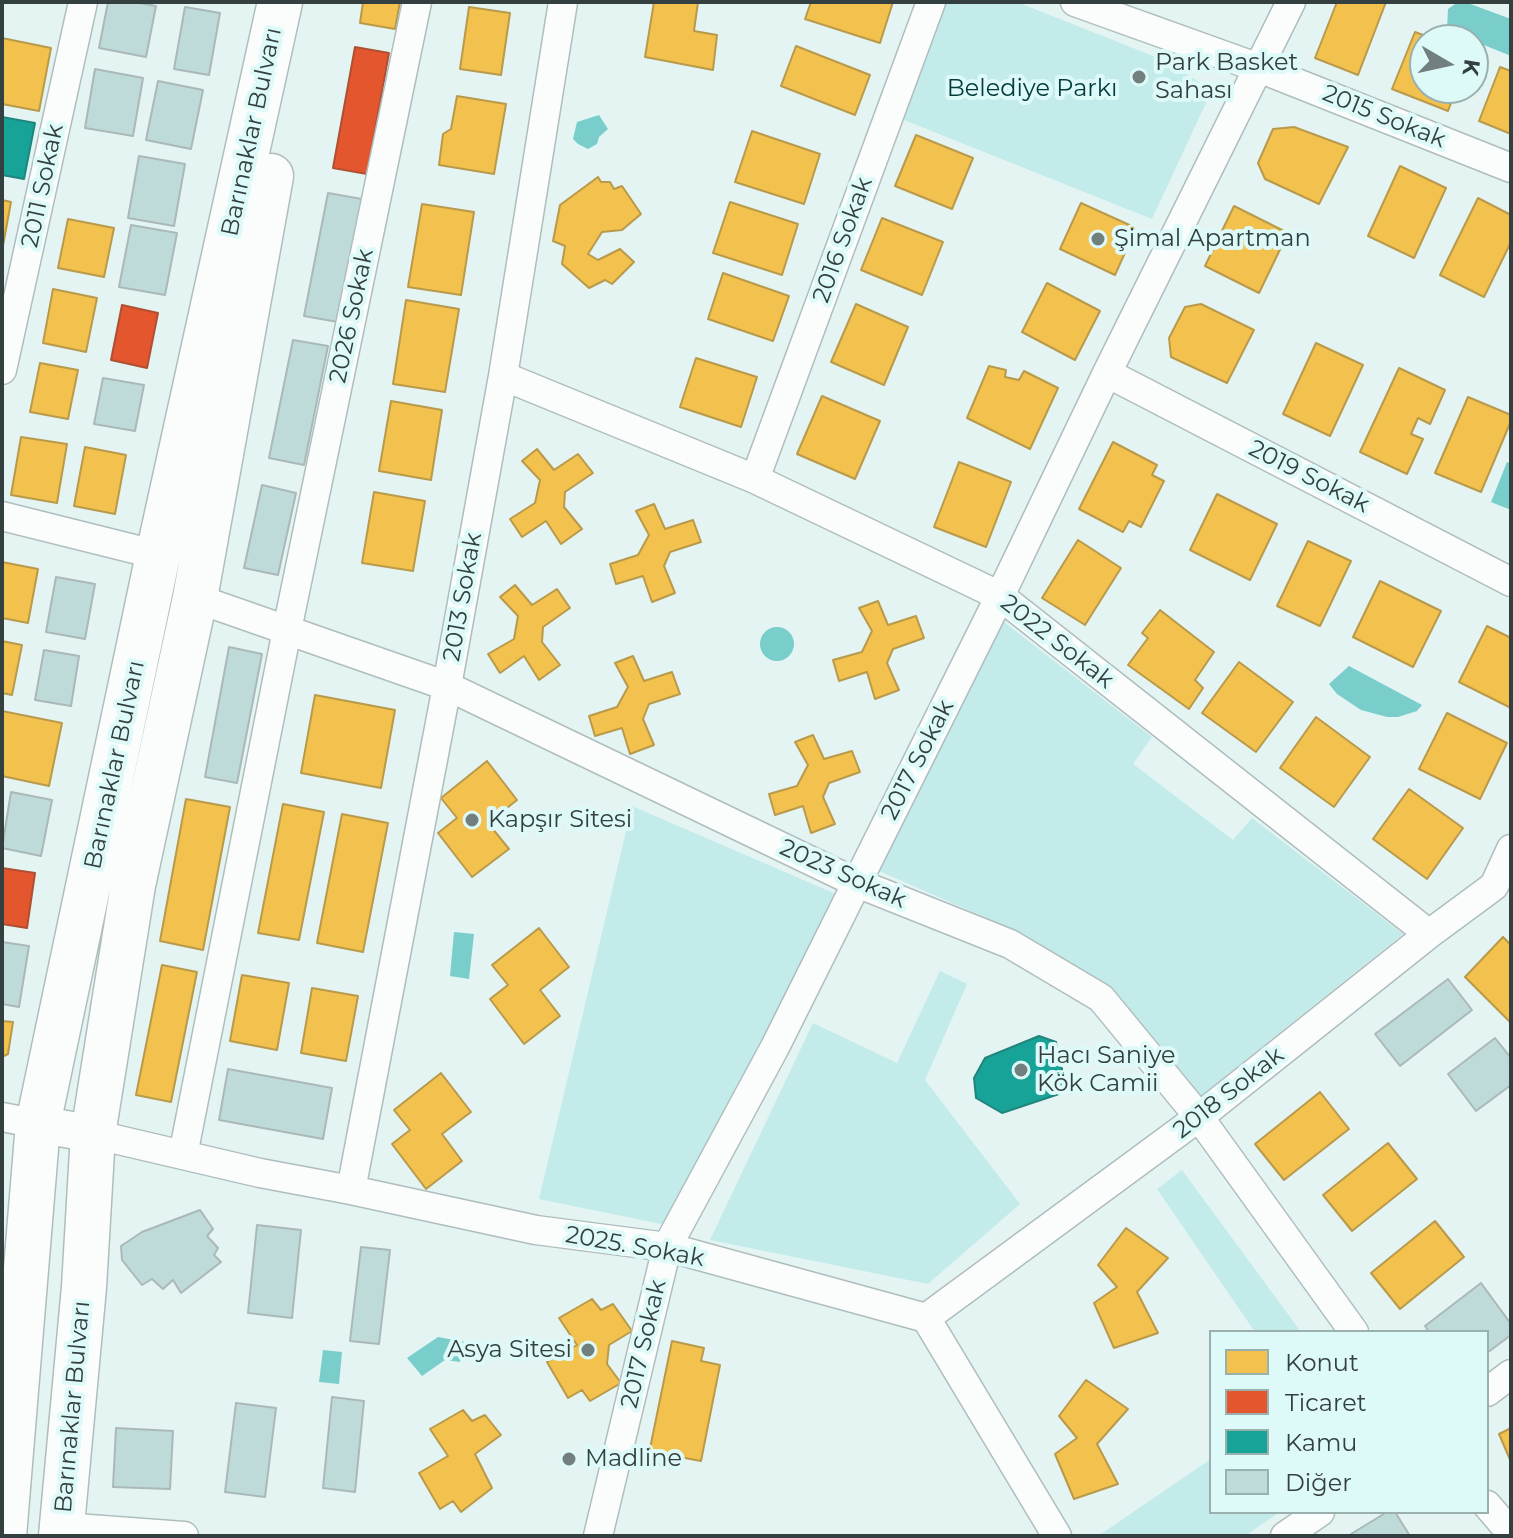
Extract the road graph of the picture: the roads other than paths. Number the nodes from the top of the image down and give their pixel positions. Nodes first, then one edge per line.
1 (83, 2) edge
2 (280, 2) edge
3 (306, 2) edge
4 (417, 2) edge
5 (563, 2) edge
6 (931, 2) edge
7 (1075, 2) edge
8 (1291, 2) edge
9 (1259, 68) junction
10 (1511, 168) edge
11 (2, 370) edge
12 (1107, 373) junction
13 (503, 376) junction
14 (755, 479) junction
15 (2, 516) edge
16 (158, 555) junction
17 (1511, 582) edge
18 (1000, 596) junction
19 (195, 598) junction
20 (287, 630) junction
21 (447, 686) junction
22 (1511, 849) edge
23 (857, 883) junction
24 (1429, 934) junction
25 (1199, 1117) junction
26 (20, 1120) edge
27 (93, 1134) junction
28 (183, 1155) junction
29 (351, 1190) junction
30 (667, 1247) junction
31 (926, 1318) junction
32 (1353, 1330) edge
33 (1511, 1374) edge
34 (1489, 1390) edge
35 (1489, 1507) edge
36 (1317, 1514) edge
37 (61, 1532) edge
38 (1511, 1533) edge
39 (4, 1536) edge
40 (184, 1536) edge
41 (598, 1536) edge
42 (1057, 1536) edge
43 (1285, 1536) edge

1 - 11 street, 2011 Sokak
2 - 16 main road, Barınaklar Bulvarı
3 - 19 main road, Barınaklar Bulvarı
4 - 20 street, 2026 Sokak
5 - 13 street, 2013 Sokak
6 - 14 street, 2016 Sokak
7 - 9 street, 2015 Sokak
8 - 9 street, 2017 Sokak
9 - 10 street, 2015 Sokak
9 - 12 street, 2017 Sokak
12 - 17 street, 2019 Sokak
12 - 18 street, 2017 Sokak
13 - 14 street, 2022 Sokak
13 - 21 street, 2013 Sokak
14 - 18 street, 2022 Sokak
15 - 16 street
16 - 26 main road, Barınaklar Bulvarı
18 - 23 street, 2017 Sokak
18 - 24 street, 2022 Sokak
19 - 20 street, 2023 Sokak
19 - 27 main road, Barınaklar Bulvarı
20 - 21 street, 2023 Sokak
20 - 28 street, 2026 Sokak
21 - 23 street, 2023 Sokak
21 - 29 street, 2013 Sokak
22 - 24 street, 2018 Sokak
23 - 25 street, 2023 Sokak
23 - 30 street, 2017 Sokak
24 - 25 street, 2018 Sokak
25 - 31 street, 2018 Sokak
25 - 32 street, 2023 Sokak
26 - 27 street
26 - 39 main road, Barınaklar Bulvarı
27 - 28 street, 2025. Sokak
27 - 37 main road, Barınaklar Bulvarı
28 - 29 street, 2025. Sokak
29 - 30 street, 2025. Sokak
30 - 31 street, 2025. Sokak
30 - 41 street, 2017 Sokak
31 - 42 street
33 - 34 street
35 - 38 street
36 - 43 street
37 - 40 street

